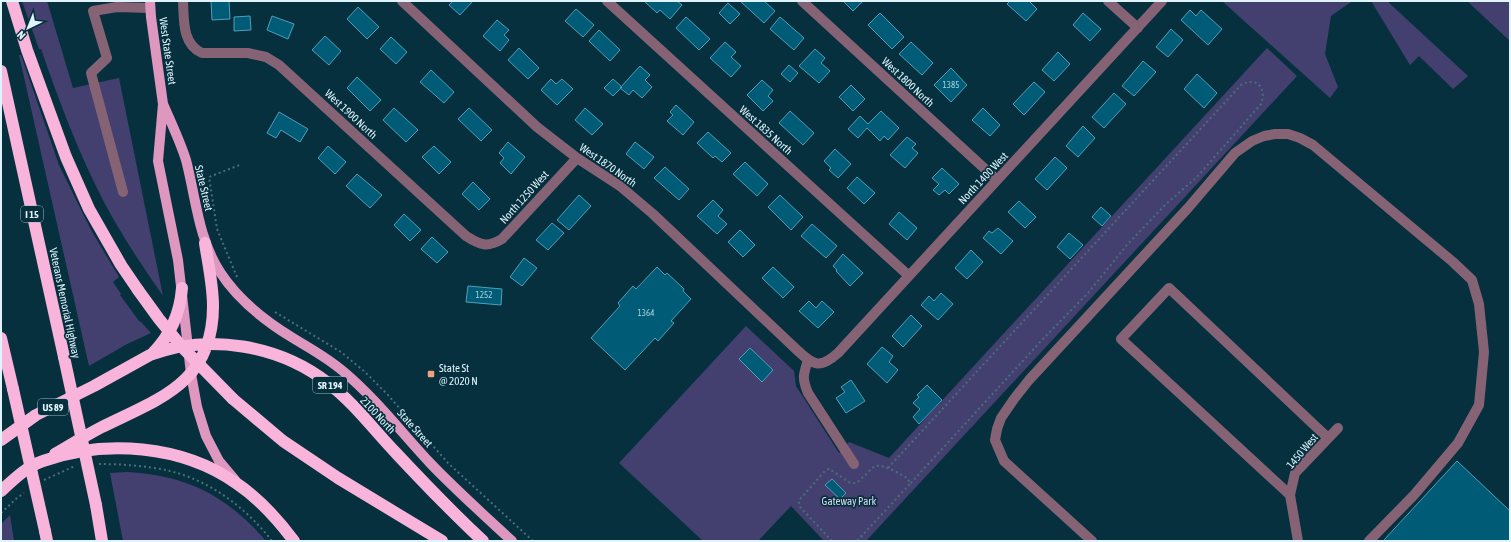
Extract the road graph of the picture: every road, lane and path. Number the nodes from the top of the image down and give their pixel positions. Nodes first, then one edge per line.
1 (12, 1) edge
2 (183, 1) edge
3 (606, 1) edge
4 (802, 1) edge
5 (1108, 1) edge
6 (1162, 1) edge
7 (408, 3) edge
8 (150, 4) edge
9 (1138, 28) junction
10 (1, 71) edge
11 (163, 104) junction
12 (577, 158) junction
13 (242, 164) dead end
14 (997, 180) junction
15 (123, 192) dead end
16 (205, 243) junction
17 (484, 245) joint
18 (909, 276) junction
19 (241, 281) dead end
20 (182, 288) junction
21 (271, 309) dead end
22 (1, 338) edge
23 (207, 345) junction
24 (189, 346) junction
25 (150, 355) junction
26 (808, 360) junction
27 (818, 364) joint
28 (191, 374) junction
29 (1338, 428) dead end
30 (1328, 438) junction
31 (1, 440) edge
32 (42, 461) junction
33 (81, 464) dead end
34 (96, 464) dead end
35 (854, 464) dead end
36 (888, 468) junction
37 (42, 482) dead end
38 (237, 483) junction
39 (910, 484) junction
40 (29, 490) dead end
41 (1, 491) edge
42 (1290, 495) junction
43 (1, 513) edge
44 (46, 536) edge
45 (102, 541) edge
46 (272, 541) edge
47 (294, 541) edge
48 (442, 541) edge
49 (483, 541) edge
50 (512, 541) edge
51 (533, 541) edge
52 (832, 541) edge
53 (858, 541) edge
54 (1092, 541) edge
55 (1298, 541) edge
56 (1369, 541) edge

1 - 48 highway, bridge
2 - 17 street, West 1900 North
3 - 18 street, West 1835 North
4 - 14 street, West 1800 North
5 - 9 street
6 - 9 street, North 1400 West
7 - 12 street, West 1870 North
8 - 11 main road, West State Street
8 - 15 street
9 - 14 street, North 1400 West
10 - 45 highway, Veterans Memorial Highway / I 15, bridge
11 - 16 main road, State Street
11 - 20 main road
12 - 17 street, North 1250 West
12 - 26 street, West 1870 North
13 - 19 path
14 - 18 street, North 1400 West
16 - 23 highway
16 - 50 main road, State Street
18 - 27 street, North 1400 West
20 - 24 main road
20 - 25 highway
21 - 51 path
22 - 44 highway, bridge
23 - 24 highway, SR 194
23 - 28 highway
23 - 49 highway, 2100 North / SR 194
24 - 25 highway, US 89
24 - 28 main road
25 - 31 highway, US 89
26 - 27 street, West 1870 North
26 - 35 street
28 - 32 highway
28 - 38 main road
29 - 30 street, 1450 West
30 - 42 street, 1450 West
30 - 42 street
32 - 38 highway
32 - 41 highway
33 - 37 path
34 - 46 path
36 - 39 path
36 - 39 path
36 - 52 path
38 - 47 highway
39 - 53 path
40 - 43 path
42 - 55 street, 1450 West
54 - 56 street

